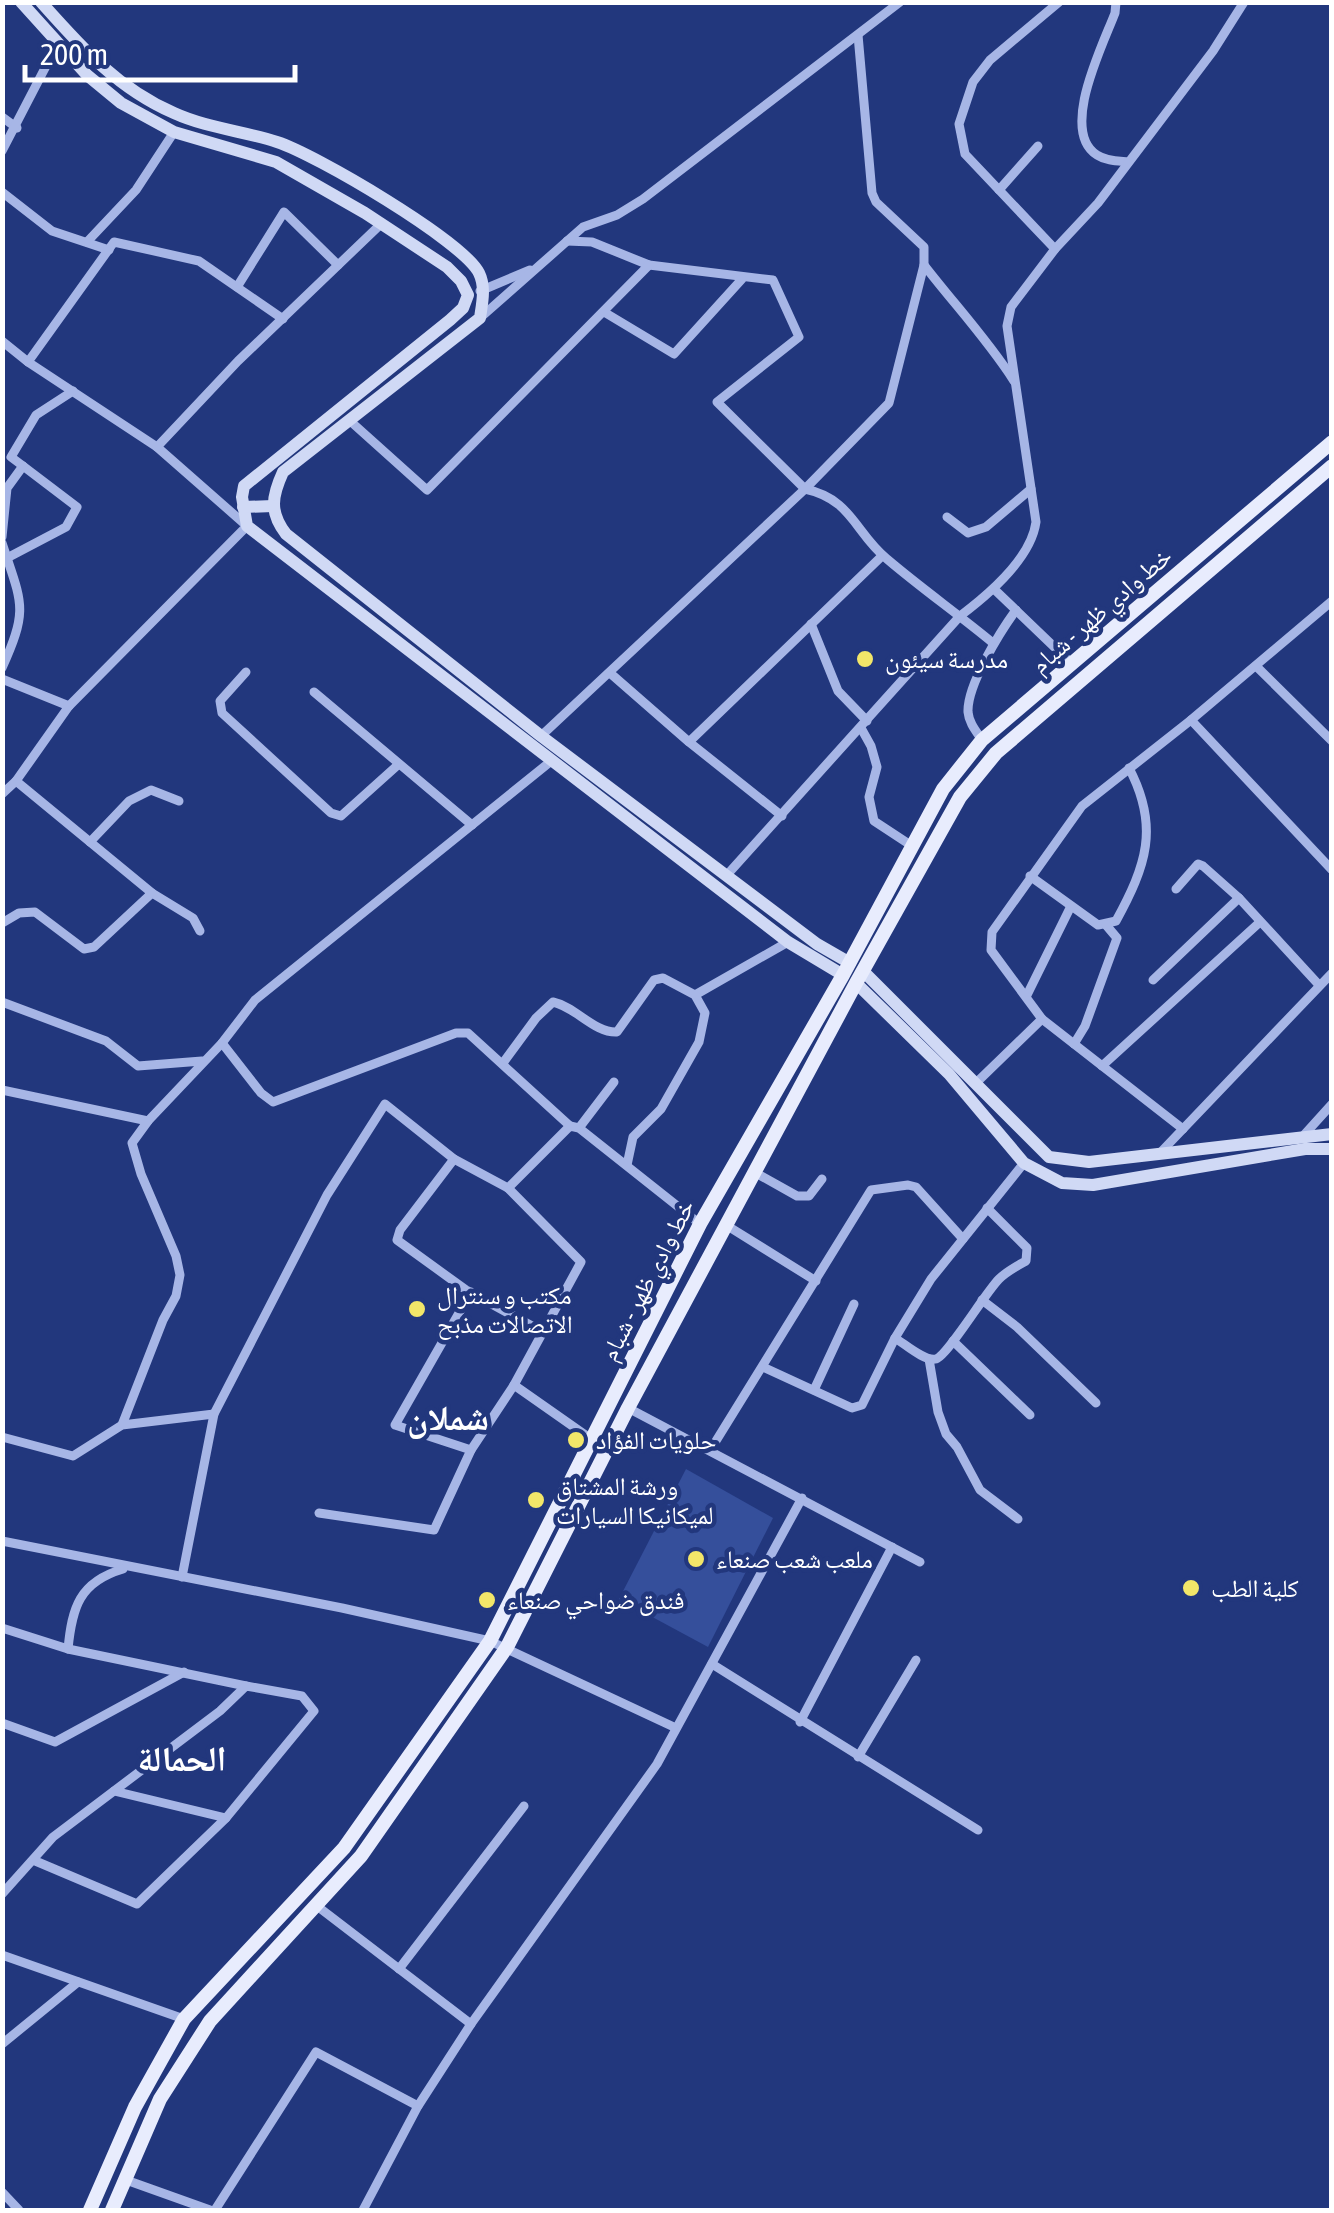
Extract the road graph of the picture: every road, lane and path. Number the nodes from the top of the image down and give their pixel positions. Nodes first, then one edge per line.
1 (21, 2) edge
2 (41, 2) edge
3 (900, 2) edge
4 (1059, 2) edge
5 (1116, 2) edge
6 (1244, 2) edge
7 (858, 36) junction
8 (58, 43) junction
9 (2, 116) edge
10 (17, 128) junction
11 (174, 132) junction
12 (1038, 146) dead end
13 (2, 150) edge
14 (1128, 162) junction
15 (998, 190) junction
16 (2, 192) edge
17 (382, 224) junction
18 (567, 240) junction
19 (87, 242) junction
20 (1055, 249) junction
21 (109, 250) junction
22 (549, 260) junction
23 (338, 265) junction
24 (924, 265) junction
25 (649, 266) junction
26 (742, 278) junction
27 (237, 287) junction
28 (483, 290) junction
29 (468, 295) junction
30 (604, 312) junction
31 (283, 318) junction
32 (480, 318) junction
33 (2, 341) edge
34 (28, 362) junction
35 (1017, 385) junction
36 (73, 392) junction
37 (349, 420) junction
38 (1332, 442) edge
39 (157, 448) junction
40 (7, 453) edge
41 (23, 466) junction
42 (1332, 466) edge
43 (806, 489) junction
44 (1031, 490) junction
45 (273, 506) junction
46 (243, 507) junction
47 (947, 517) dead end
48 (247, 526) junction
49 (2, 540) edge
50 (882, 556) junction
51 (7, 558) junction
52 (996, 590) junction
53 (1332, 601) edge
54 (1016, 610) junction
55 (960, 616) junction
56 (811, 624) junction
57 (992, 642) junction
58 (1072, 664) junction
59 (1256, 666) junction
60 (2, 668) edge
61 (246, 672) dead end
62 (610, 673) junction
63 (2, 679) edge
64 (314, 692) dead end
65 (68, 706) junction
66 (1192, 720) junction
67 (864, 724) junction
68 (541, 736) junction
69 (1331, 739) edge
70 (982, 740) junction
71 (688, 742) junction
72 (550, 762) junction
73 (399, 764) junction
74 (1130, 768) junction
75 (16, 781) junction
76 (2, 794) edge
77 (180, 801) dead end
78 (782, 816) junction
79 (472, 825) junction
80 (90, 842) junction
81 (912, 846) junction
82 (1329, 863) edge
83 (726, 876) junction
84 (1030, 876) junction
85 (1176, 889) dead end
86 (152, 893) junction
87 (1240, 898) junction
88 (1071, 906) junction
89 (1260, 922) junction
90 (2, 923) edge
91 (1106, 925) junction
92 (200, 931) dead end
93 (788, 942) junction
94 (853, 973) junction
95 (1332, 974) edge
96 (1154, 980) dead end
97 (1319, 985) junction
98 (695, 995) junction
99 (1027, 995) junction
100 (2, 1002) edge
101 (1042, 1018) junction
102 (222, 1043) junction
103 (1074, 1044) junction
104 (202, 1061) junction
105 (503, 1063) junction
106 (1102, 1066) junction
107 (614, 1082) dead end
108 (977, 1082) junction
109 (2, 1090) edge
110 (1332, 1104) edge
111 (148, 1122) junction
112 (574, 1127) junction
113 (1183, 1129) junction
114 (1304, 1134) junction
115 (1332, 1134) edge
116 (1332, 1149) edge
117 (1160, 1153) junction
118 (454, 1159) junction
119 (1024, 1163) junction
120 (627, 1166) junction
121 (754, 1172) junction
122 (822, 1178) dead end
123 (508, 1188) junction
124 (987, 1208) junction
125 (700, 1224) junction
126 (726, 1225) junction
127 (963, 1238) junction
128 (816, 1282) junction
129 (471, 1292) junction
130 (982, 1300) junction
131 (854, 1304) dead end
132 (543, 1332) junction
133 (895, 1338) junction
134 (953, 1341) junction
135 (930, 1360) junction
136 (763, 1367) junction
137 (514, 1385) junction
138 (814, 1390) junction
139 (1096, 1404) dead end
140 (628, 1408) junction
141 (214, 1414) junction
142 (1030, 1414) dead end
143 (122, 1425) junction
144 (2, 1438) edge
145 (591, 1439) junction
146 (711, 1449) junction
147 (471, 1450) junction
148 (802, 1498) junction
149 (320, 1513) dead end
150 (1018, 1519) dead end
151 (2, 1541) edge
152 (892, 1547) junction
153 (920, 1562) dead end
154 (128, 1568) junction
155 (182, 1577) junction
156 (2, 1628) edge
157 (490, 1641) junction
158 (507, 1647) junction
159 (68, 1649) junction
160 (916, 1660) dead end
161 (712, 1664) junction
162 (184, 1672) junction
163 (246, 1686) junction
164 (800, 1722) junction
165 (2, 1723) edge
166 (676, 1728) junction
167 (858, 1757) junction
168 (114, 1791) junction
169 (524, 1806) dead end
170 (226, 1818) junction
171 (978, 1830) dead end
172 (33, 1860) junction
173 (2, 1894) edge
174 (317, 1906) junction
175 (4, 1959) edge
176 (399, 1968) junction
177 (78, 1982) junction
178 (184, 2019) junction
179 (472, 2024) junction
180 (2, 2044) edge
181 (418, 2106) junction
182 (126, 2180) junction
183 (2, 2192) edge
184 (20, 2210) edge
185 (90, 2210) edge
186 (112, 2210) edge
187 (212, 2210) edge
188 (363, 2210) edge

1 - 8 street
2 - 28 street
3 - 7 street
4 - 15 street
5 - 14 street
6 - 14 street
7 - 18 street
7 - 24 street
8 - 10 street
8 - 11 street
9 - 10 street
10 - 13 street
11 - 17 street
11 - 19 street
12 - 15 street
14 - 20 street
15 - 20 street
16 - 19 street
17 - 23 street
17 - 29 street
18 - 22 street
18 - 25 street
19 - 21 street
20 - 35 street
21 - 27 street
21 - 34 street
22 - 28 street
22 - 32 street
23 - 27 street
23 - 31 street
24 - 35 street
24 - 43 street
25 - 26 street
25 - 30 street
26 - 30 street
26 - 43 street
27 - 31 street
28 - 29 street
28 - 32 street
29 - 46 street
30 - 37 street
31 - 39 street
32 - 37 street
33 - 34 street
34 - 36 street
35 - 44 street
36 - 39 street
36 - 40 street
37 - 45 street
38 - 58 main road, خط وادي ظهر - شبام
39 - 48 street
40 - 41 street
41 - 49 street
41 - 51 street
42 - 94 main road, خط وادي ظهر - شبام
43 - 50 street
43 - 62 street
44 - 47 street
44 - 52 street
45 - 46 street
45 - 68 street
46 - 48 street
48 - 65 street
48 - 72 street
49 - 51 street
50 - 55 street
50 - 56 street
51 - 60 street
52 - 54 street
52 - 55 street
53 - 59 street
54 - 57 street
54 - 58 street
55 - 57 street
55 - 67 street
56 - 67 street
56 - 71 street
57 - 70 street
58 - 70 main road, خط وادي ظهر - شبام
59 - 66 street
59 - 69 street
61 - 73 street
62 - 68 street
62 - 71 street
63 - 65 street
64 - 73 street
65 - 75 street
66 - 74 street
66 - 82 street
67 - 78 street
67 - 81 street
68 - 83 street
70 - 81 main road, خط وادي ظهر - شبام
71 - 78 street
72 - 79 street
72 - 93 street
73 - 79 street
74 - 84 street
74 - 91 street
75 - 76 street
75 - 80 street
77 - 80 street
78 - 83 street
79 - 102 street
80 - 86 street
81 - 94 main road, خط وادي ظهر - شبام
83 - 94 street
84 - 88 street
84 - 99 street
85 - 87 street
86 - 90 street
86 - 92 street
87 - 89 street
87 - 96 street
88 - 91 street
88 - 99 street
89 - 97 street
89 - 106 street
91 - 103 street
93 - 94 street
93 - 98 street
94 - 108 street
94 - 119 street
94 - 121 main road, خط وادي ظهر - شبام
94 - 125 main road, خط وادي ظهر - شبام
95 - 97 street
97 - 113 street
98 - 105 street
98 - 120 street
99 - 101 street
100 - 104 street
101 - 103 street
101 - 108 street
102 - 104 street
102 - 105 street
103 - 106 street
104 - 111 street
105 - 112 street
106 - 113 street
107 - 112 street
108 - 117 street
109 - 111 street
110 - 114 street
111 - 143 street
112 - 120 street
112 - 123 street
113 - 117 street
114 - 115 street
114 - 117 street
116 - 119 street
118 - 123 street
118 - 129 street
118 - 141 street
119 - 124 street
120 - 125 street
121 - 122 street
121 - 126 main road, خط وادي ظهر - شبام
123 - 132 street
124 - 127 street
124 - 130 street
125 - 145 main road, خط وادي ظهر - شبام
126 - 128 street
126 - 140 main road, خط وادي ظهر - شبام
127 - 128 street
127 - 133 street
128 - 136 street
129 - 132 street
129 - 147 street
130 - 134 street
130 - 139 street
131 - 138 street
132 - 137 street
133 - 135 street
133 - 138 street
134 - 135 street
134 - 142 street
135 - 150 street
136 - 138 street
136 - 146 street
137 - 145 street
137 - 147 street
140 - 146 street
140 - 158 main road, خط وادي ظهر - شبام
141 - 143 street
141 - 155 street
143 - 144 street
145 - 157 main road, خط وادي ظهر - شبام
146 - 148 street
147 - 149 street
148 - 152 street
148 - 161 street
151 - 154 street
152 - 153 street
152 - 164 street
154 - 155 street
154 - 159 street
155 - 157 street
156 - 159 street
157 - 158 street
157 - 178 main road, خط وادي ظهر - شبام
158 - 166 street
158 - 174 main road, خط وادي ظهر - شبام
159 - 162 street
160 - 167 street
161 - 164 street
161 - 166 street
162 - 163 street
162 - 165 street
163 - 168 street
163 - 170 street
164 - 167 street
166 - 179 street
167 - 171 street
168 - 170 street
168 - 172 street
169 - 176 street
170 - 172 street
172 - 173 street
174 - 176 street
174 - 182 main road, خط وادي ظهر - شبام
175 - 177 street
176 - 179 street
177 - 178 street
177 - 180 street
178 - 185 main road, خط وادي ظهر - شبام
179 - 181 street
181 - 187 street
181 - 188 street
182 - 186 main road, خط وادي ظهر - شبام
182 - 187 street
183 - 184 street

